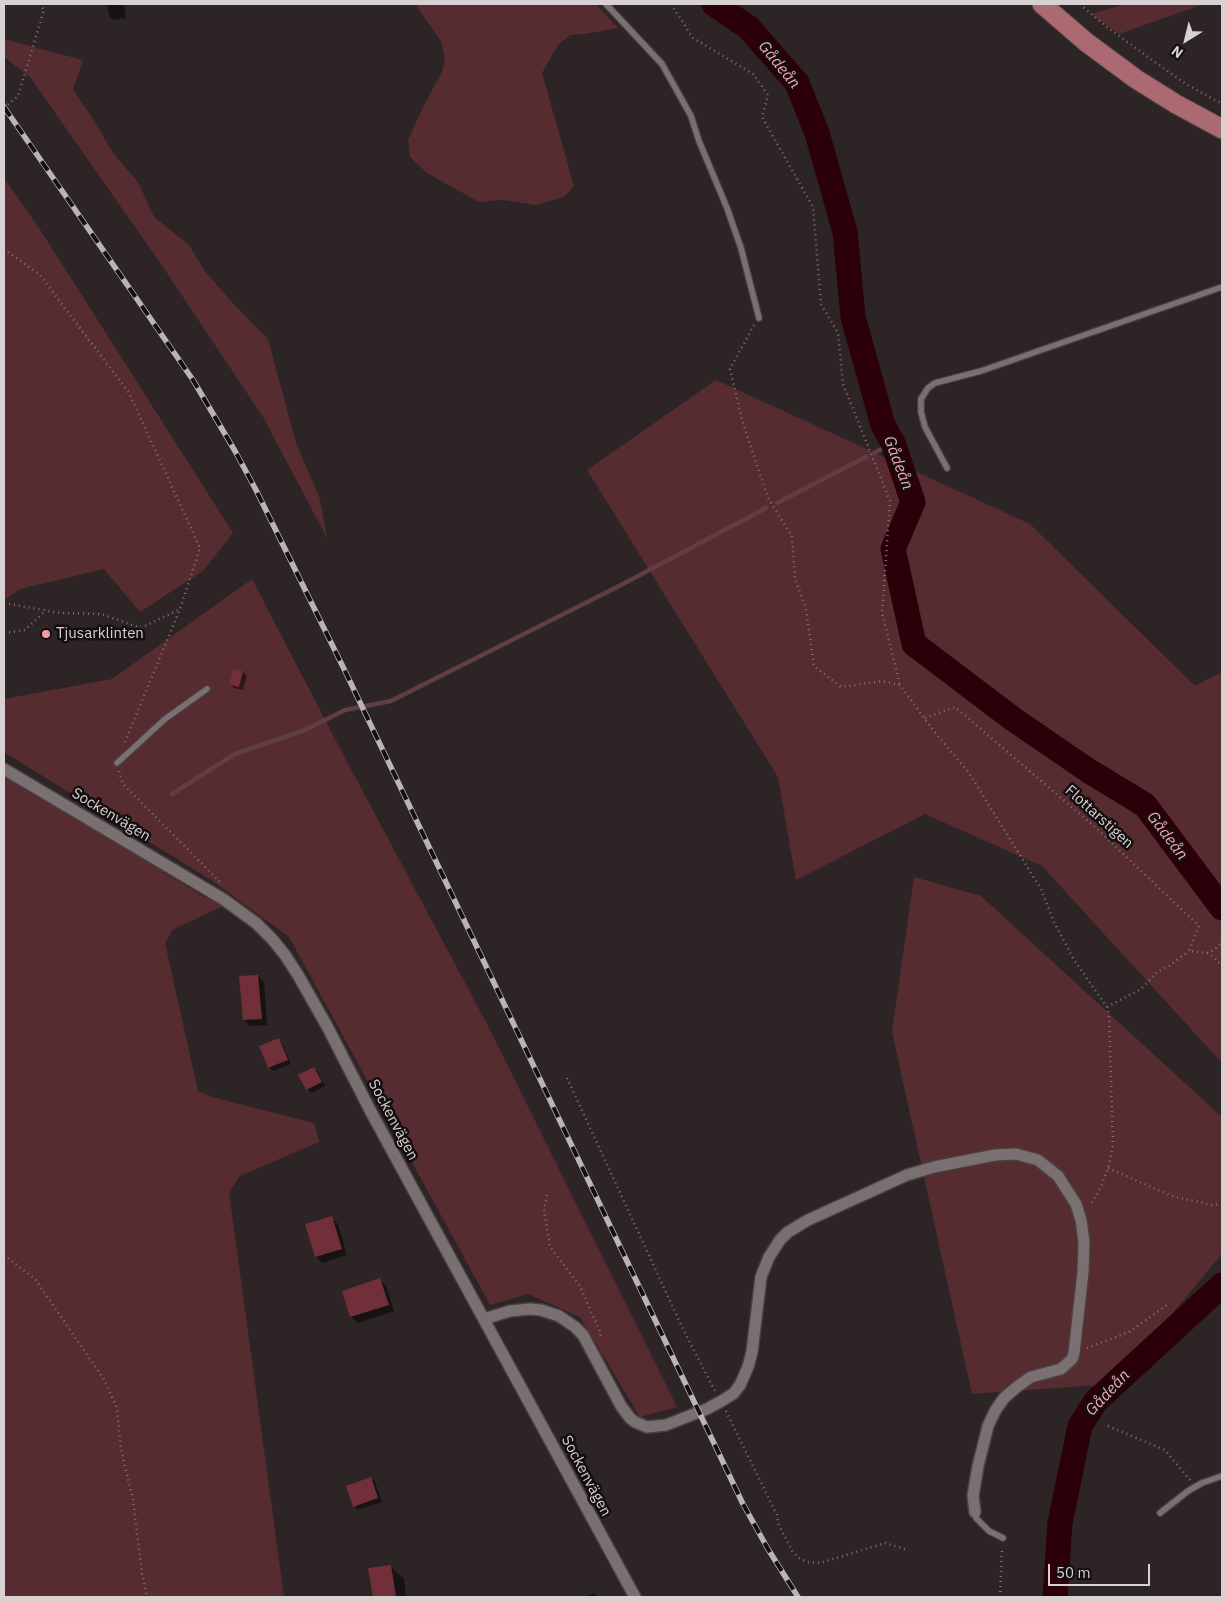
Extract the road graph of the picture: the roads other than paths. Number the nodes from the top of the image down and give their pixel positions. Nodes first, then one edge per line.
1 (606, 4) edge
2 (1042, 4) edge
3 (1222, 129) edge
4 (1222, 287) edge
5 (759, 318) road end
6 (947, 468) dead end
7 (207, 689) dead end
8 (117, 763) road end
9 (4, 769) edge
10 (484, 1319) junction
11 (1222, 1476) edge
12 (975, 1512) joint
13 (1160, 1513) dead end
14 (1003, 1538) road end
15 (635, 1597) edge

1 - 5 lane
2 - 3 highway
4 - 6 lane
7 - 8 lane
9 - 10 street, Sockenvägen
10 - 12 street
10 - 15 street, Sockenvägen
11 - 13 lane
12 - 14 lane

